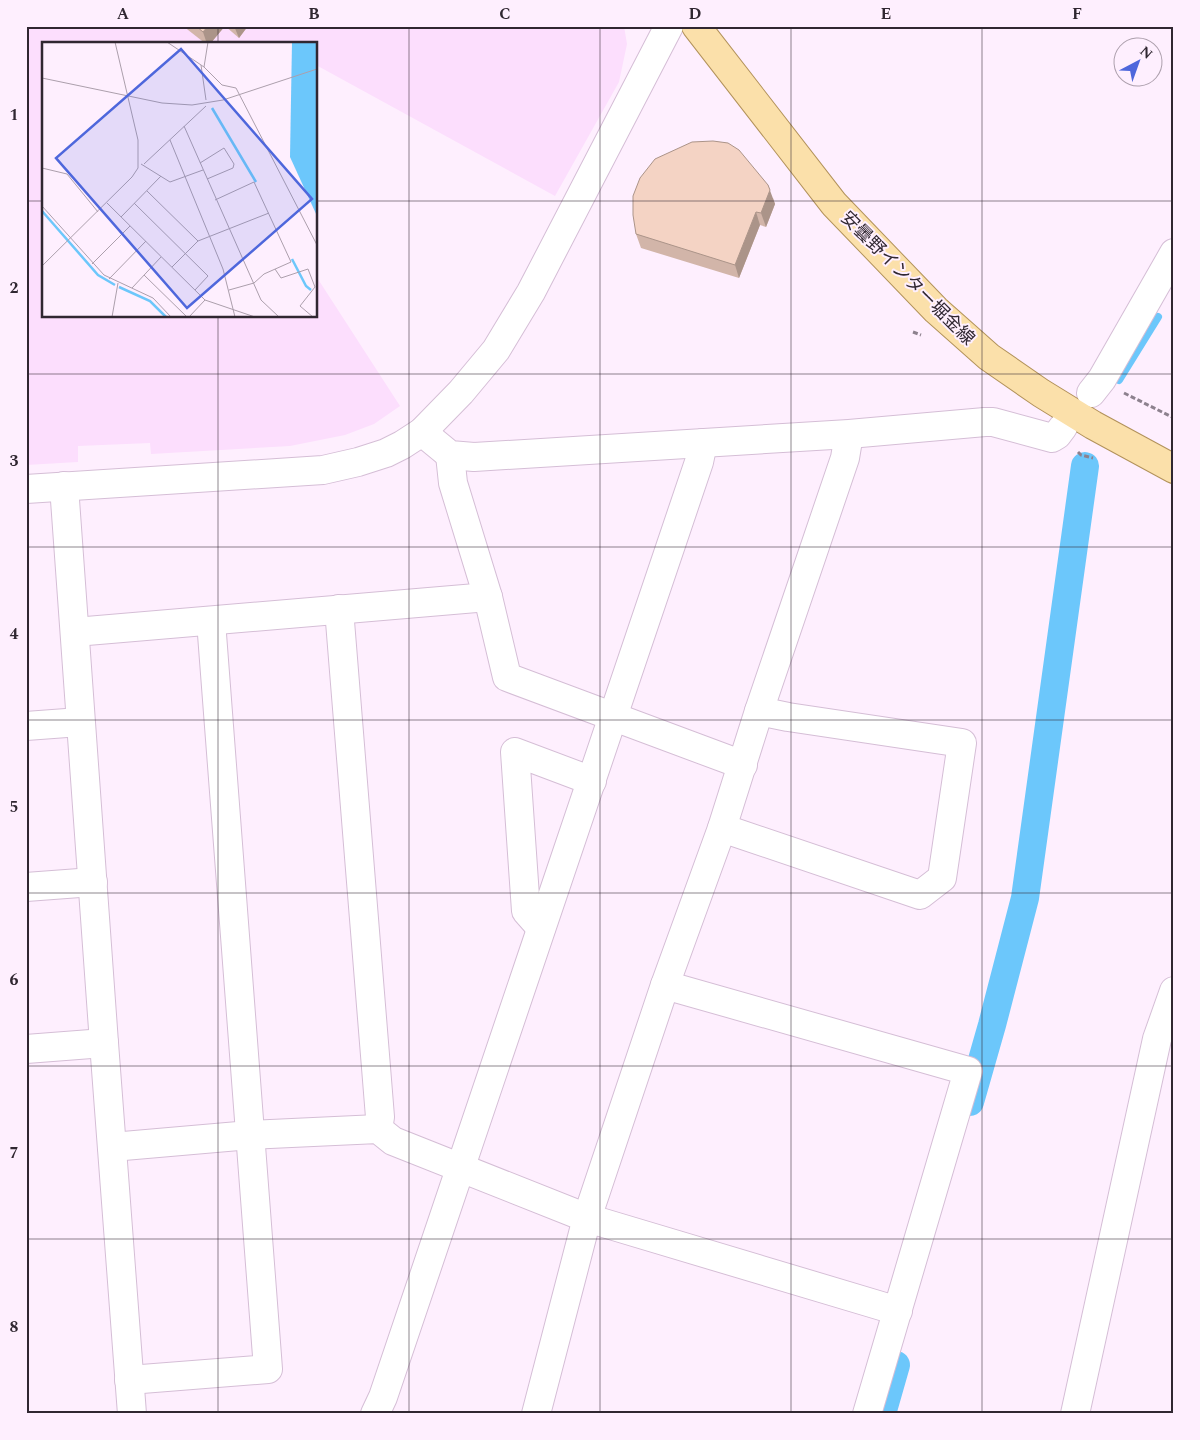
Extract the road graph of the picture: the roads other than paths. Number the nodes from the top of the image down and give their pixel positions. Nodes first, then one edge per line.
1 (669, 26) edge
2 (696, 26) edge
3 (1174, 253) edge
4 (1096, 386) road end
5 (1063, 427) dead end
6 (422, 432) junction
7 (849, 434) junction
8 (703, 443) junction
9 (450, 455) junction
10 (1174, 469) edge
11 (64, 486) junction
12 (26, 489) edge
13 (488, 597) junction
14 (339, 609) junction
15 (211, 621) junction
16 (75, 632) junction
17 (760, 711) junction
18 (613, 717) junction
19 (80, 722) junction
20 (26, 726) edge
21 (743, 765) junction
22 (592, 781) junction
23 (722, 828) junction
24 (93, 882) junction
25 (26, 887) edge
26 (541, 928) junction
27 (665, 985) junction
28 (1174, 991) edge
29 (104, 1043) junction
30 (26, 1048) edge
31 (378, 1129) junction
32 (250, 1135) junction
33 (112, 1147) junction
34 (460, 1167) junction
35 (587, 1218) junction
36 (898, 1311) junction
37 (129, 1380) junction
38 (132, 1414) edge
39 (376, 1414) edge
40 (536, 1414) edge
41 (867, 1414) edge
42 (1075, 1414) edge

1 - 6 street
2 - 10 main road, 安曇野インター堀金線
3 - 4 street
5 - 7 street
6 - 9 street
6 - 11 street
7 - 8 street
7 - 17 street
8 - 9 street
8 - 18 street
9 - 13 street
11 - 12 street
11 - 16 street
13 - 14 street
13 - 18 street
14 - 15 street
14 - 31 street
15 - 16 street
15 - 32 street
16 - 19 street
17 - 21 street
17 - 23 street
18 - 21 street
18 - 22 street
19 - 20 street
19 - 24 street
21 - 23 street
22 - 26 street
22 - 26 street
23 - 27 street
24 - 25 street
24 - 29 street
26 - 34 street
27 - 35 street
27 - 36 street
28 - 42 street
29 - 30 street
29 - 33 street
31 - 32 street
31 - 34 street
32 - 33 street
32 - 37 street
33 - 37 street
34 - 35 street
34 - 39 street
35 - 36 street
35 - 40 street
36 - 41 street
37 - 38 street

